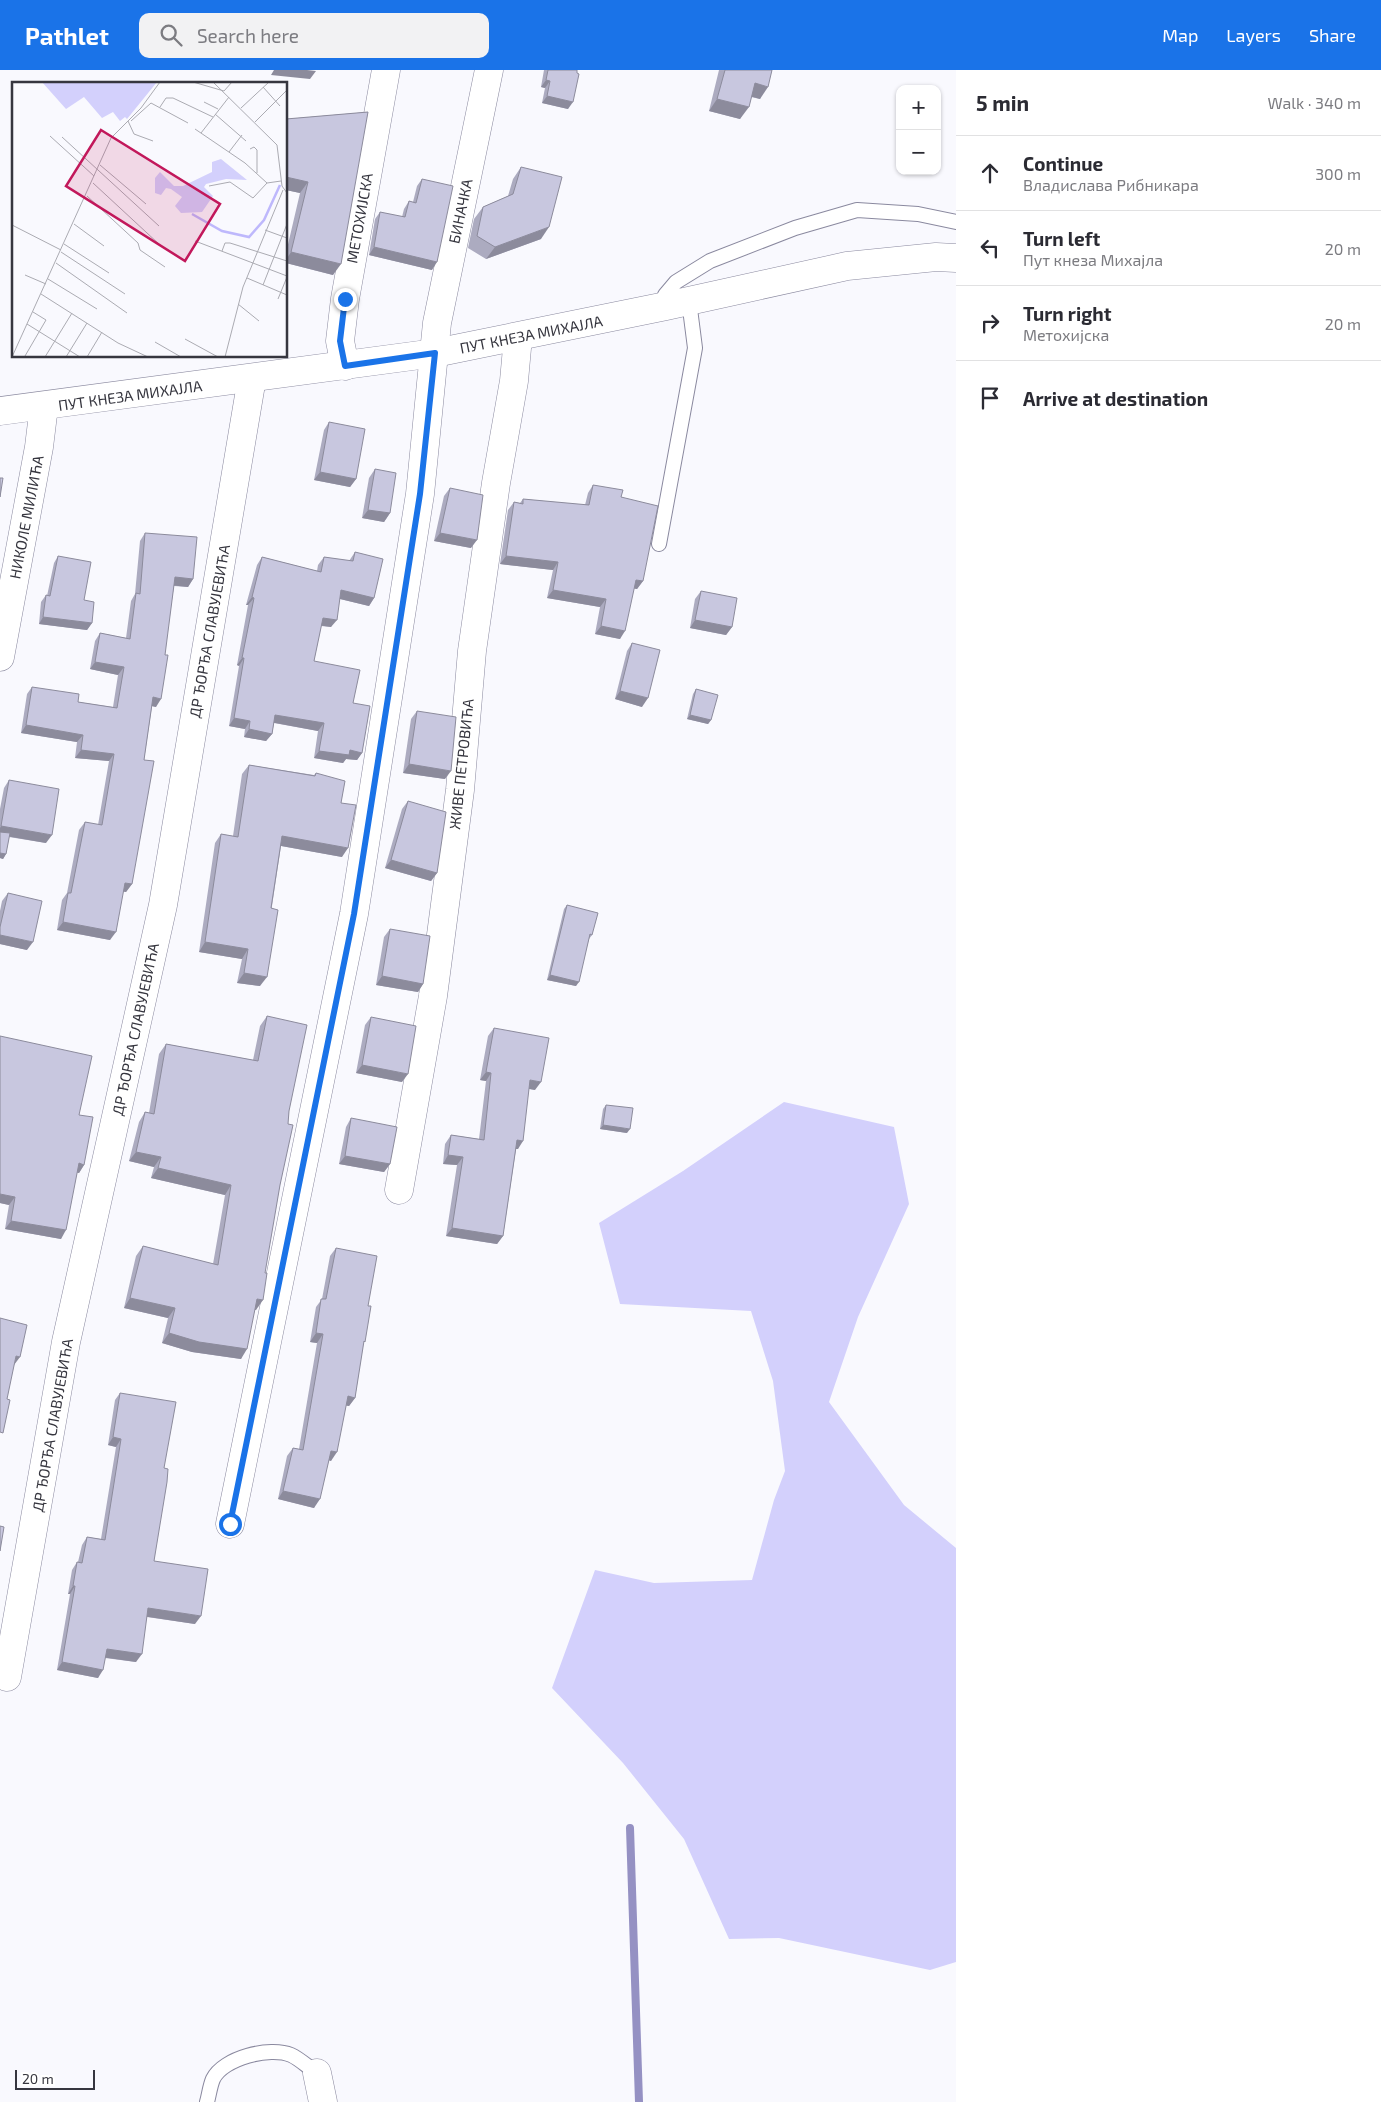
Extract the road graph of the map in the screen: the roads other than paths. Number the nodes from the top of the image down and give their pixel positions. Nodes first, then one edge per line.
1 (386, 70) edge
2 (489, 70) edge
3 (956, 222) edge
4 (948, 258) edge
5 (677, 304) junction
6 (518, 337) junction
7 (435, 353) junction
8 (345, 366) junction
9 (252, 378) junction
10 (44, 406) junction
11 (0, 411) edge
12 (659, 544) dead end
13 (0, 657) edge
14 (399, 1190) dead end
15 (230, 1524) dead end
16 (7, 1677) dead end
17 (317, 2073) joint
18 (207, 2102) edge
19 (323, 2102) edge

1 - 8 street, МЕТОХИЈСКА
2 - 7 street, БИНАЧКА
3 - 5 lane
4 - 5 street, ПУТ КНЕЗА МИХАЈЛА
5 - 6 street, ПУТ КНЕЗА МИХАЈЛА
5 - 12 lane
6 - 7 street, ПУТ КНЕЗА МИХАЈЛА
6 - 14 street, ЖИВЕ ПЕТРОВИЋА
7 - 8 street, ПУТ КНЕЗА МИХАЈЛА
7 - 15 street, БИНАЧКА
8 - 9 street, ПУТ КНЕЗА МИХАЈЛА
9 - 10 street, ПУТ КНЕЗА МИХАЈЛА
9 - 16 street, ДР ЂОРЂА СЛАВУЈЕВИЋА
10 - 11 street, ПУТ КНЕЗА МИХАЈЛА
10 - 13 street, НИКОЛЕ МИЛИЋА
17 - 18 lane
17 - 19 street

